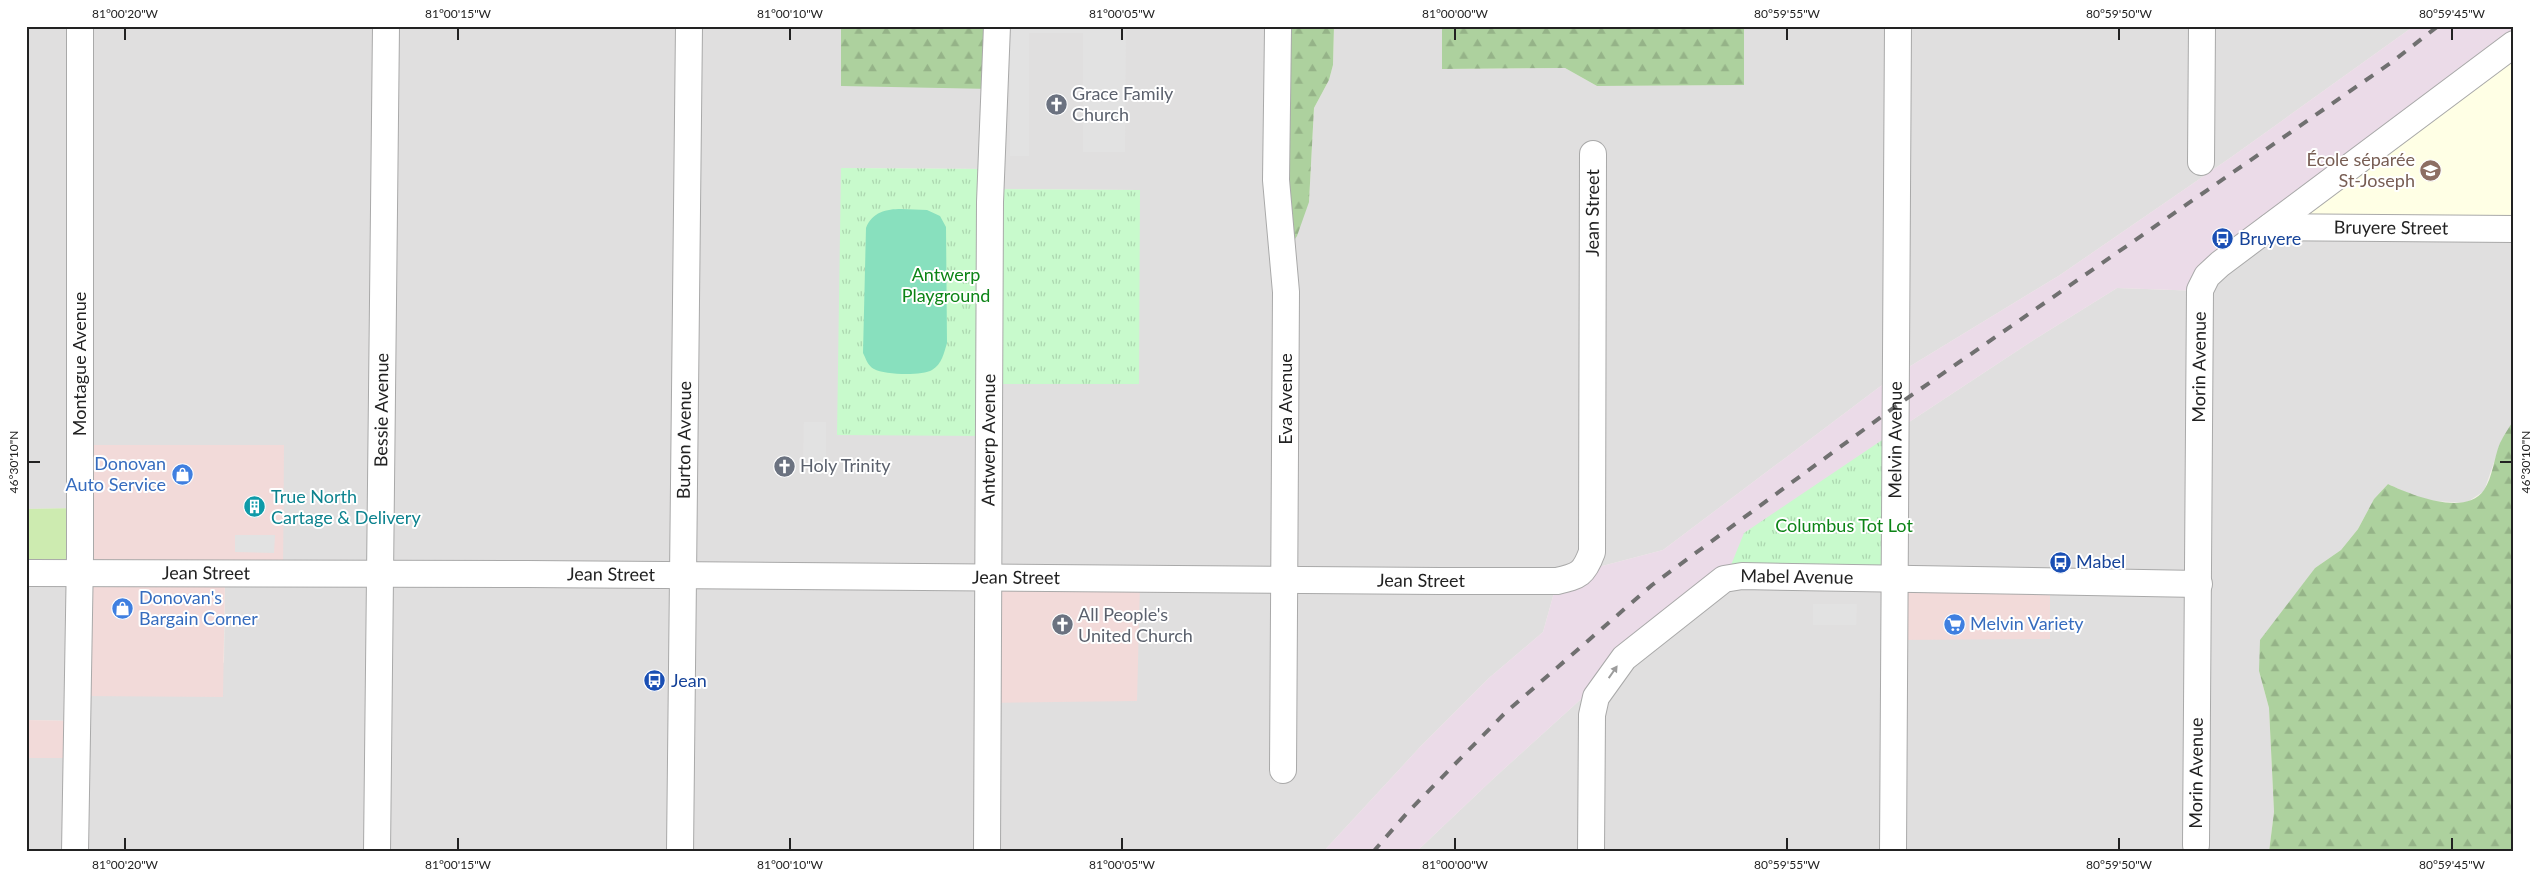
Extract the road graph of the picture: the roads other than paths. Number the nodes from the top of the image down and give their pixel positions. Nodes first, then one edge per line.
1 (80, 26) edge
2 (386, 26) edge
3 (689, 26) edge
4 (997, 26) edge
5 (1898, 26) edge
6 (2202, 26) edge
7 (1278, 30) dead end
8 (2514, 44) edge
9 (1594, 154) dead end
10 (2202, 162) dead end
11 (2270, 227) junction
12 (2514, 229) edge
13 (26, 573) edge
14 (79, 574) junction
15 (380, 574) junction
16 (683, 576) junction
17 (988, 578) junction
18 (1894, 579) junction
19 (1285, 580) junction
20 (2199, 584) junction
21 (1283, 770) dead end
22 (2196, 845) dead end
23 (75, 852) edge
24 (377, 852) edge
25 (680, 852) edge
26 (987, 852) edge
27 (1591, 852) edge
28 (1893, 852) edge

1 - 14 street, Montague Avenue
2 - 15 street, Bessie Avenue
3 - 16 street, Burton Avenue
4 - 17 street, Antwerp Avenue
5 - 18 street, Melvin Avenue
6 - 10 street
7 - 19 street, Eva Avenue
8 - 11 street, Morin Avenue
9 - 19 street, Jean Street
11 - 12 street, Bruyere Street
11 - 20 street, Morin Avenue
13 - 14 street, Jean Street
14 - 15 street, Jean Street
14 - 23 street, Montague Avenue
15 - 16 street, Jean Street
15 - 24 street, Bessie Avenue
16 - 17 street, Jean Street
16 - 25 street, Burton Avenue
17 - 19 street, Jean Street
17 - 26 street, Antwerp Avenue
18 - 20 street, Mabel Avenue
27 -> 18 street, Mabel Avenue
18 - 28 street, Melvin Avenue
19 - 21 street, Eva Avenue
20 - 22 street, Morin Avenue

